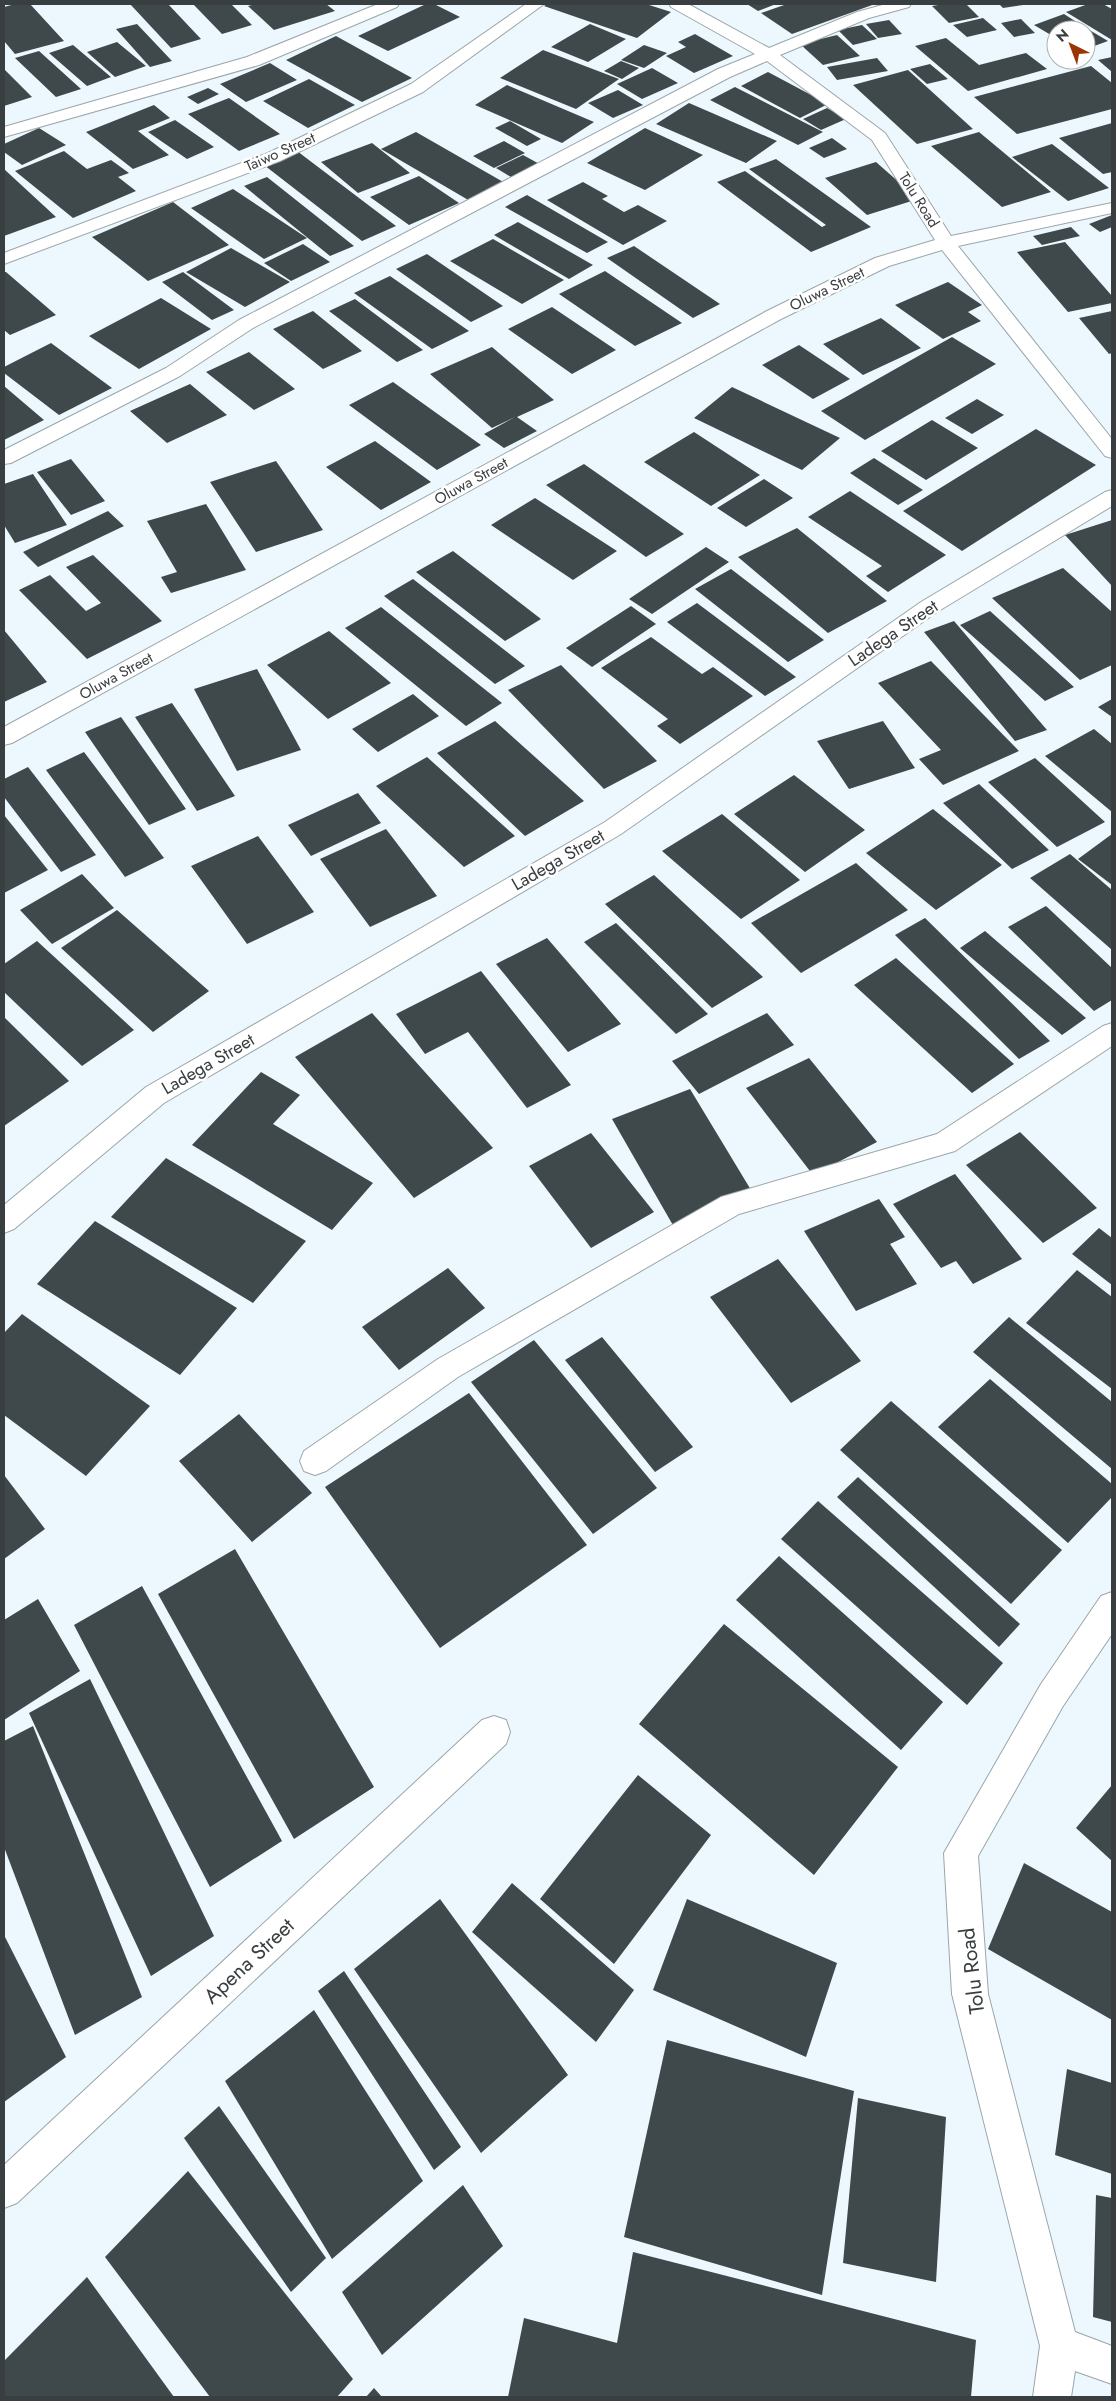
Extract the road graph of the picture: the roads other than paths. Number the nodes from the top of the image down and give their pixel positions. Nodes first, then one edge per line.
1 (390, 4) edge
2 (536, 4) edge
3 (677, 4) edge
4 (903, 4) edge
5 (769, 55) junction
6 (4, 132) edge
7 (1112, 208) edge
8 (946, 243) junction
9 (4, 259) edge
10 (1112, 452) edge
11 (4, 458) edge
12 (1112, 497) edge
13 (4, 737) edge
14 (1112, 1033) edge
15 (4, 1221) edge
16 (315, 1461) dead end
17 (1112, 1607) edge
18 (494, 1732) dead end
19 (4, 2190) edge
20 (1059, 2346) junction
21 (1112, 2365) edge
22 (1052, 2397) edge

1 - 6 street
2 - 9 street, Taiwo Street
3 - 5 street, Tolu Road
4 - 5 street
5 - 8 street, Tolu Road
5 - 11 street
7 - 8 street, Oluwa Street
8 - 10 street, Tolu Road
8 - 13 street, Oluwa Street
12 - 15 street, Ladega Street
14 - 16 street
17 - 20 street, Tolu Road
18 - 19 street, Apena Street
20 - 21 street
20 - 22 street, Tolu Road

